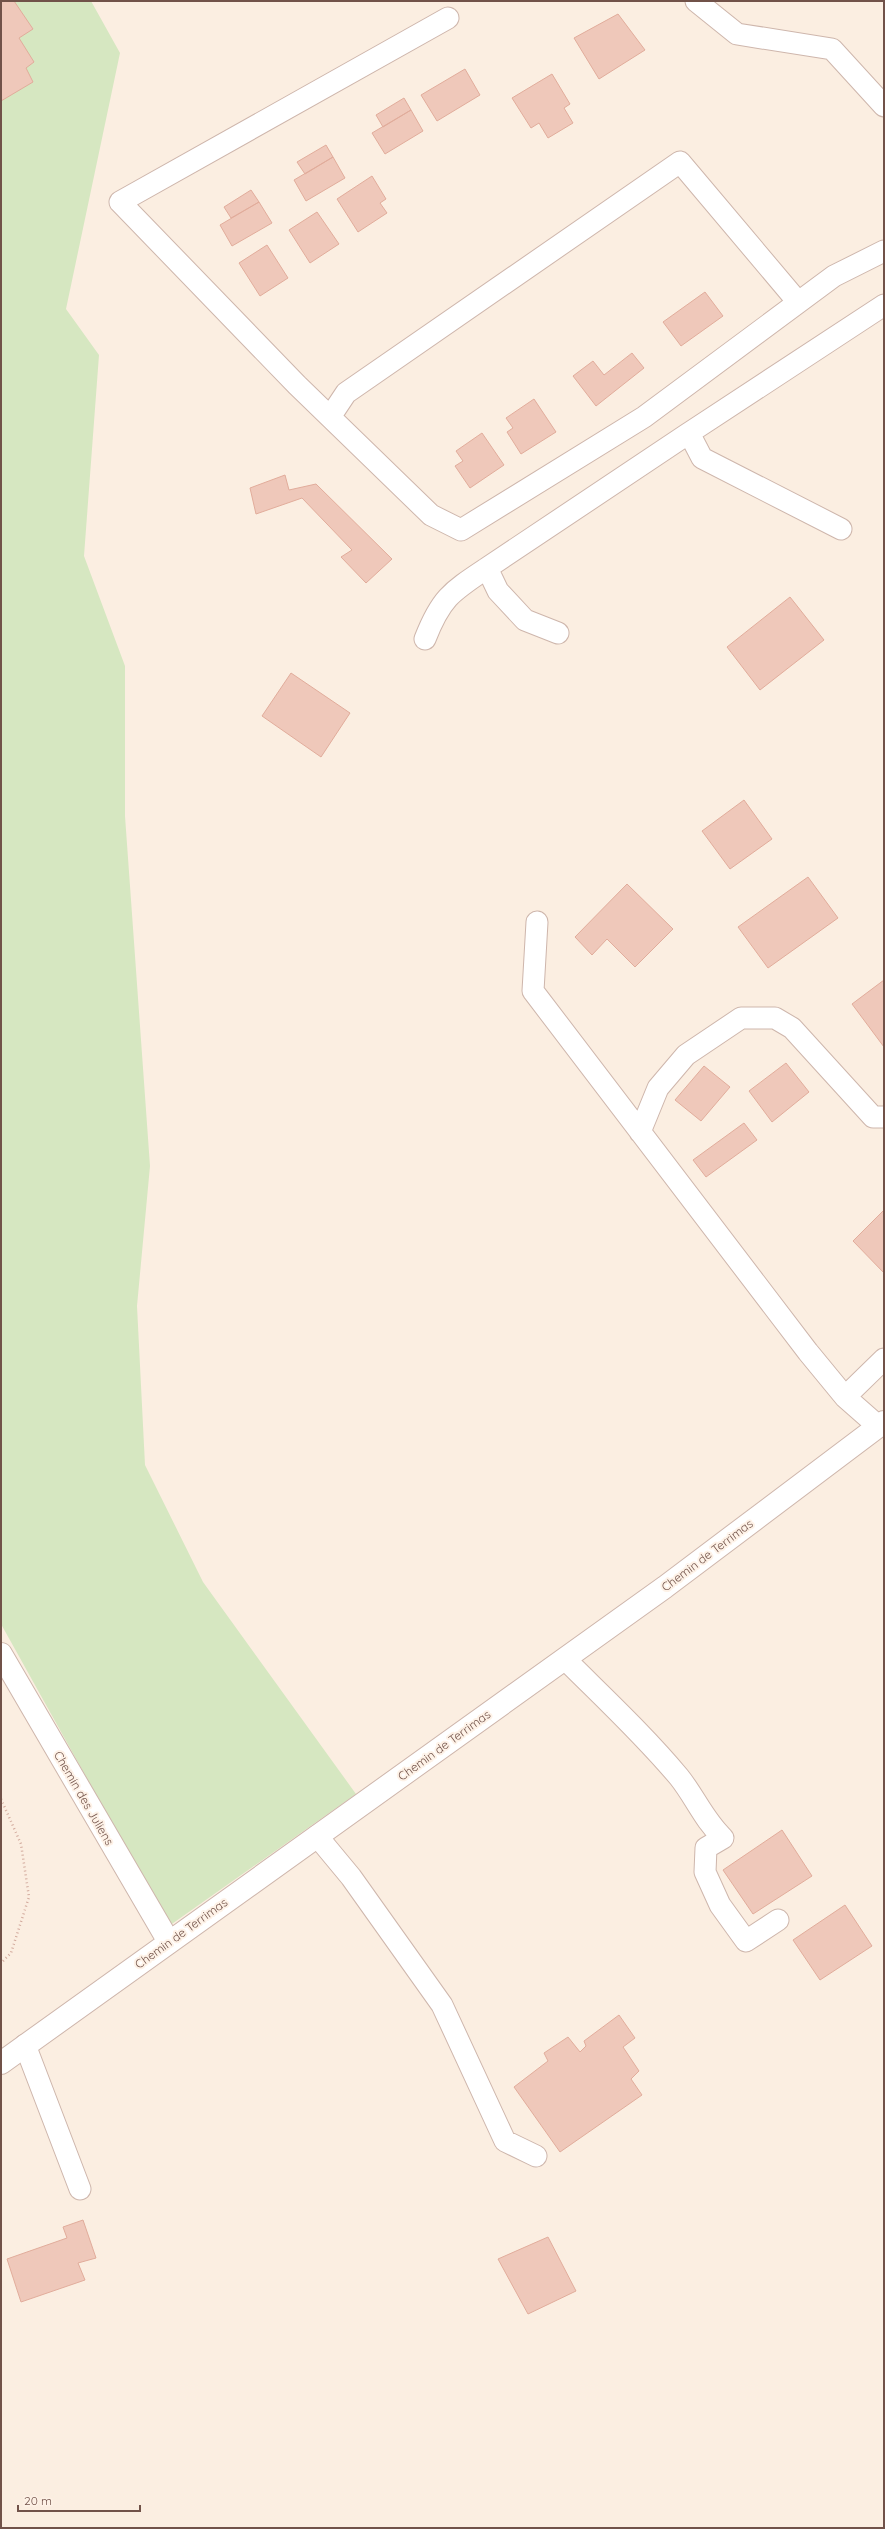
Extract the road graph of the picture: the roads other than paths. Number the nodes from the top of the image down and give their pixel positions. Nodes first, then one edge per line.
1 (696, 1) edge
2 (448, 18) dead end
3 (884, 106) edge
4 (884, 251) edge
5 (798, 302) junction
6 (884, 305) edge
7 (330, 417) junction
8 (689, 433) junction
9 (841, 529) dead end
10 (487, 568) junction
11 (558, 633) dead end
12 (425, 640) dead end
13 (537, 922) dead end
14 (884, 1118) edge
15 (640, 1132) junction
16 (884, 1359) edge
17 (845, 1397) junction
18 (881, 1424) edge
19 (1, 1654) edge
20 (565, 1659) junction
21 (317, 1836) junction
22 (778, 1920) dead end
23 (169, 1942) junction
24 (26, 2045) junction
25 (1, 2063) edge
26 (536, 2156) dead end
27 (80, 2189) dead end

1 - 3 lane
2 - 7 lane
4 - 5 lane
5 - 7 lane
5 - 7 lane
6 - 8 lane
8 - 9 lane
8 - 10 lane
10 - 11 lane
10 - 12 lane
13 - 15 lane
14 - 15 lane
15 - 17 lane
16 - 17 lane
17 - 18 lane
18 - 20 street, Chemin de Terrimas
19 - 23 street, Chemin des Juliens
20 - 21 street, Chemin de Terrimas
20 - 22 lane
21 - 23 street, Chemin de Terrimas
21 - 26 lane
23 - 24 street, Chemin de Terrimas
24 - 25 street, Chemin de Terrimas
24 - 27 lane

